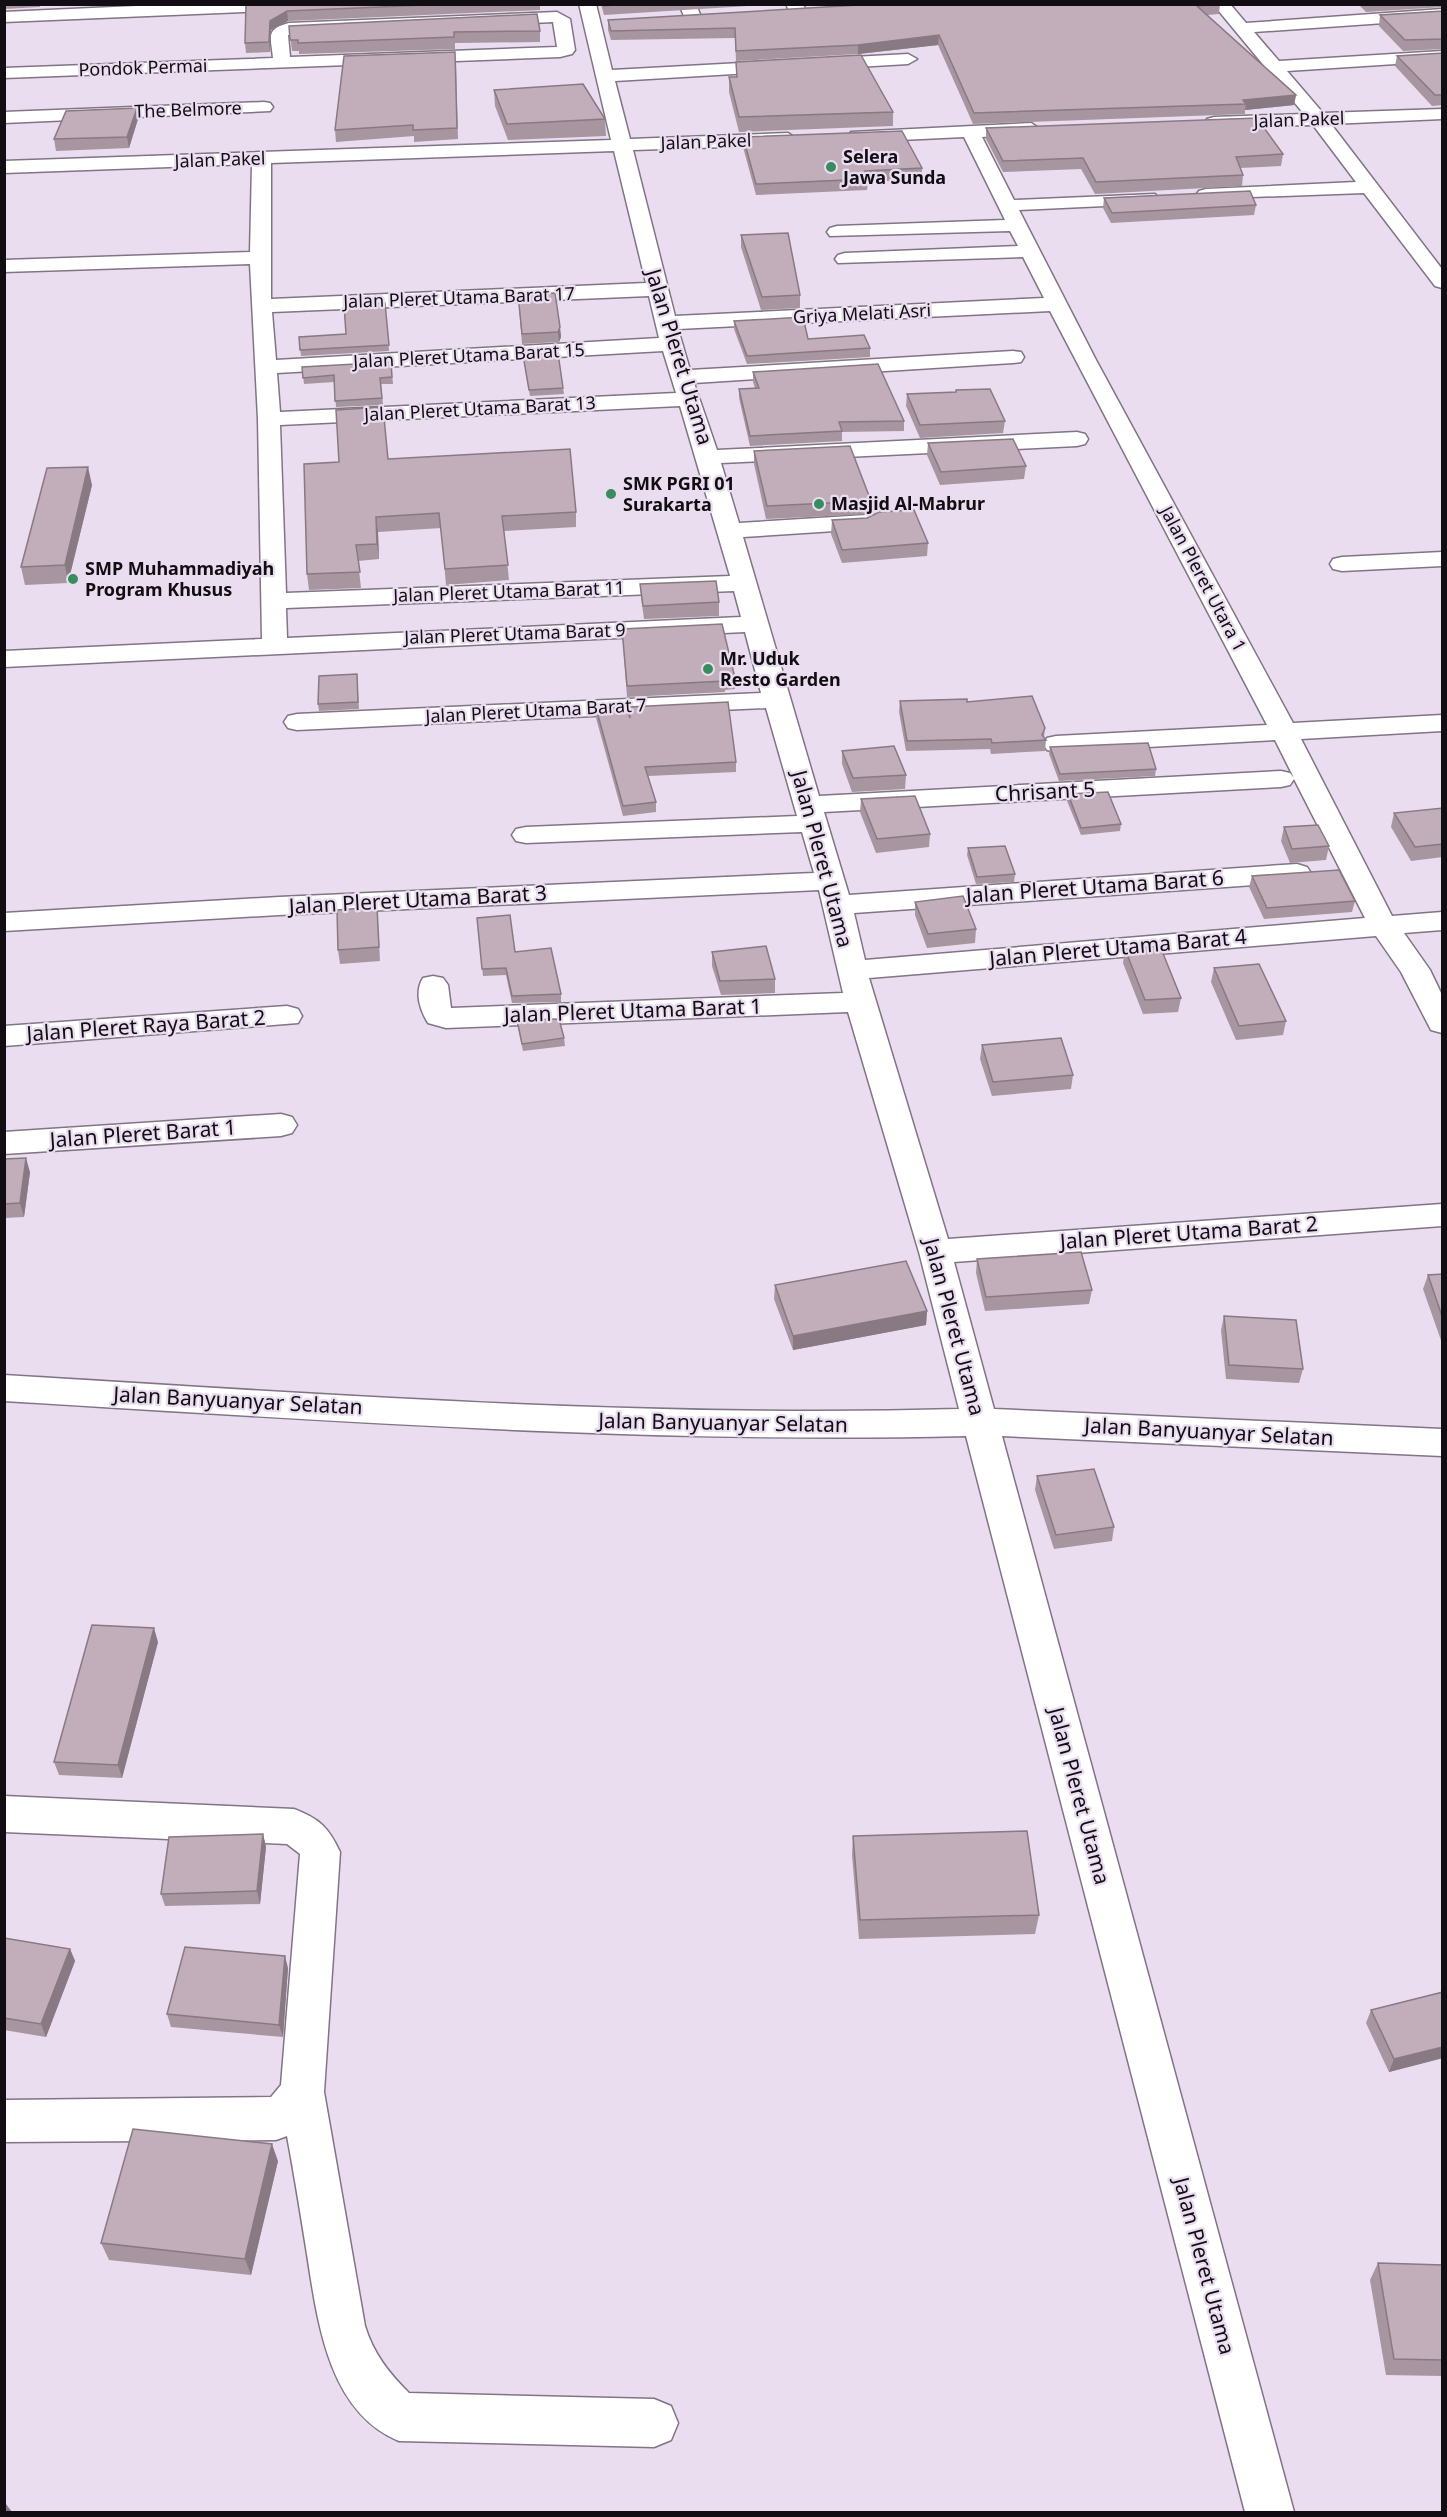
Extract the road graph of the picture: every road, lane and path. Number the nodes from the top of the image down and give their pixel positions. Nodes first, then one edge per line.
1 (308, 4) edge
2 (587, 4) edge
3 (1221, 4) edge
4 (800, 8) edge
5 (774, 12) edge
6 (694, 13) edge
7 (1443, 14) edge
8 (4, 17) edge
9 (670, 19) edge
10 (1241, 28) junction
11 (1443, 56) edge
12 (908, 59) dead end
13 (282, 63) junction
14 (1274, 67) junction
15 (4, 73) edge
16 (606, 76) junction
17 (264, 107) dead end
18 (1443, 114) edge
19 (4, 118) edge
20 (1318, 119) junction
21 (1191, 123) edge
22 (1052, 128) edge
23 (970, 131) junction
24 (842, 136) edge
25 (808, 138) edge
26 (622, 146) junction
27 (262, 158) junction
28 (4, 167) edge
29 (1372, 187) junction
30 (1019, 214) junction
31 (837, 232) dead end
32 (1032, 251) junction
33 (260, 258) junction
34 (845, 259) dead end
35 (4, 266) edge
36 (1443, 282) edge
37 (658, 289) junction
38 (1058, 304) junction
39 (261, 306) junction
40 (669, 334) junction
41 (1013, 357) dead end
42 (266, 367) junction
43 (686, 388) junction
44 (269, 419) junction
45 (1077, 439) dead end
46 (709, 457) junction
47 (866, 522) edge
48 (730, 531) junction
49 (1443, 559) edge
50 (1342, 564) dead end
51 (743, 583) junction
52 (275, 601) junction
53 (754, 624) junction
54 (275, 644) junction
55 (4, 658) edge
56 (776, 700) junction
57 (297, 722) dead end
58 (1443, 723) edge
59 (1284, 731) junction
60 (1056, 744) edge
61 (1281, 778) dead end
62 (812, 814) junction
63 (526, 835) dead end
64 (1352, 869) junction
65 (835, 893) junction
66 (1443, 921) edge
67 (4, 922) edge
68 (1383, 926) junction
69 (852, 970) junction
70 (433, 986) dead end
71 (860, 1002) junction
72 (286, 1016) dead end
73 (1443, 1023) edge
74 (4, 1035) edge
75 (281, 1125) dead end
76 (4, 1143) edge
77 (1443, 1215) edge
78 (935, 1252) junction
79 (4, 1388) edge
80 (979, 1422) junction
81 (1443, 1442) edge
82 (4, 1814) edge
83 (302, 2092) junction
84 (4, 2121) edge
85 (654, 2423) dead end
86 (1270, 2512) edge

1 - 8 street
2 - 16 street, Jalan Pleret Utama
3 - 10 street
4 - 5 street
6 - 9 street
7 - 10 street
10 - 14 street
11 - 14 street
12 - 16 street
13 - 13 street, Pondok Permai
13 - 15 street, Pondok Permai
14 - 20 street
16 - 26 street, Jalan Pleret Utama
17 - 19 street, The Belmore
18 - 20 street, Jalan Pakel
20 - 21 street, Jalan Pakel
20 - 29 street
22 - 23 street
23 - 24 street
23 - 30 street, Jalan Pleret Utara 1
25 - 26 street, Jalan Pakel
26 - 27 street, Jalan Pakel
26 - 37 street, Jalan Pleret Utama
27 - 28 street, Jalan Pakel
27 - 33 street
29 - 30 street
29 - 36 street
30 - 31 street
30 - 32 street, Jalan Pleret Utara 1
32 - 34 street
32 - 38 street, Jalan Pleret Utara 1
33 - 35 street
33 - 39 street
37 - 39 street, Jalan Pleret Utama Barat 17
37 - 40 street, Jalan Pleret Utama
38 - 40 street, Griya Melati Asri
38 - 59 street, Jalan Pleret Utara 1
39 - 42 street
40 - 42 street, Jalan Pleret Utama Barat 15
40 - 43 street, Jalan Pleret Utama
41 - 43 street, Jalan Pleret Utama Barat 13
42 - 44 street
43 - 44 street, Jalan Pleret Utama Barat 13
43 - 46 street, Jalan Pleret Utama
44 - 52 street
45 - 46 street
46 - 48 street, Jalan Pleret Utama
47 - 48 street
48 - 51 street, Jalan Pleret Utama
49 - 50 street
51 - 52 street, Jalan Pleret Utama Barat 11
51 - 53 street, Jalan Pleret Utama
52 - 54 street
53 - 54 street, Jalan Pleret Utama Barat 9
53 - 56 street, Jalan Pleret Utama
54 - 55 street, Jalan Pleret Utama Barat 9
56 - 57 street, Jalan Pleret Utama Barat 7
56 - 62 street, Jalan Pleret Utama
58 - 59 street
59 - 60 street
59 - 64 street, Jalan Pleret Utara 1
61 - 62 street, Chrisant 5
62 - 63 street, Chrisant 5
62 - 65 street, Jalan Pleret Utama
64 - 65 street, Jalan Pleret Utama Barat 6
64 - 68 street, Jalan Pleret Utara 1
65 - 67 street, Jalan Pleret Utama Barat 3
65 - 69 street, Jalan Pleret Utama
66 - 68 street, Jalan Pleret Utama Barat 4
68 - 69 street, Jalan Pleret Utama Barat 4
68 - 73 street, Jalan Pleret Utara 1
69 - 71 street, Jalan Pleret Utama
70 - 71 street, Jalan Pleret Utama Barat 1
71 - 78 street, Jalan Pleret Utama
72 - 74 street, Jalan Pleret Raya Barat 2
75 - 76 street, Jalan Pleret Barat 1
77 - 78 street, Jalan Pleret Utama Barat 2
78 - 80 street, Jalan Pleret Utama
79 - 80 street, Jalan Banyuanyar Selatan
80 - 81 street, Jalan Banyuanyar Selatan
80 - 86 street, Jalan Pleret Utama
82 - 83 street
83 - 84 street
83 - 85 street

